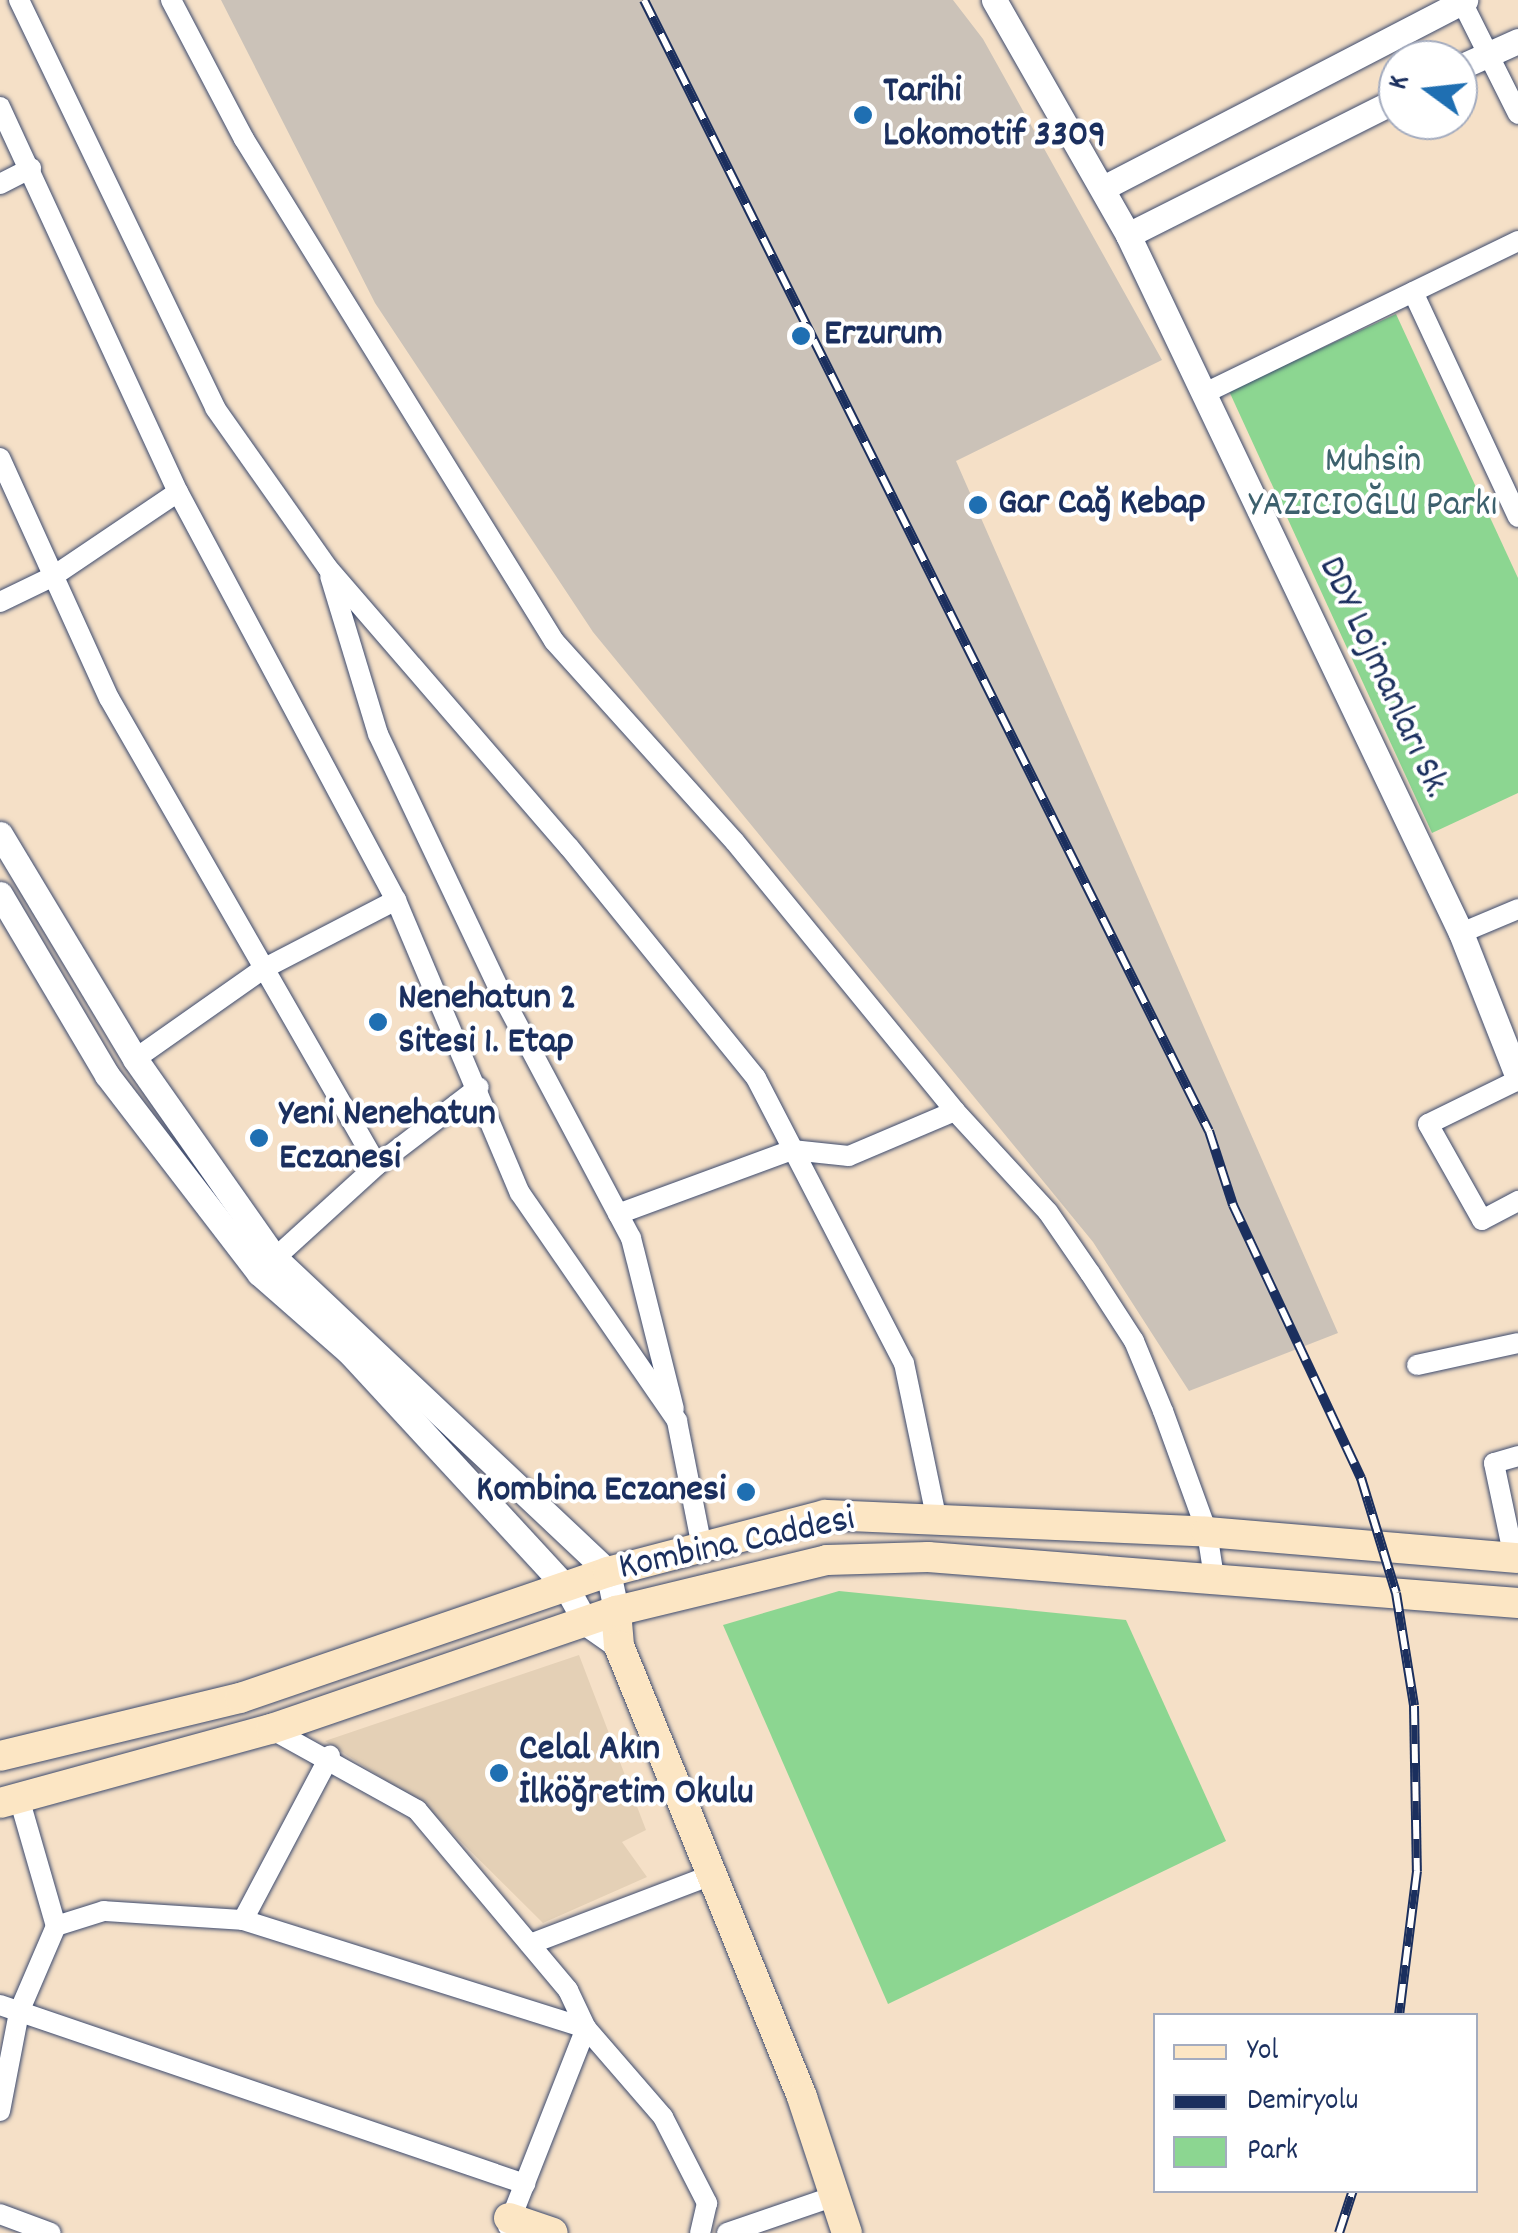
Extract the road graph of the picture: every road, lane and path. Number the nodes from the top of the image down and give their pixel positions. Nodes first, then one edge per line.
1 (19, 0) edge
2 (172, 0) edge
3 (994, 0) edge
4 (1464, 1) edge
5 (1518, 41) edge
6 (1488, 53) junction
7 (1478, 58) edge
8 (0, 106) edge
9 (1378, 108) edge
10 (1518, 114) edge
11 (30, 168) junction
12 (0, 184) edge
13 (1103, 188) junction
14 (1128, 235) junction
15 (1518, 241) edge
16 (1413, 292) junction
17 (1205, 393) junction
18 (0, 458) edge
19 (178, 492) junction
20 (1518, 517) edge
21 (327, 568) junction
22 (52, 577) junction
23 (0, 602) edge
24 (0, 834) edge
25 (0, 894) edge
26 (396, 900) junction
27 (1518, 908) edge
28 (1462, 933) junction
29 (264, 969) junction
30 (135, 1059) junction
31 (1518, 1079) edge
32 (478, 1087) junction
33 (955, 1111) junction
34 (792, 1150) junction
35 (377, 1165) junction
36 (1518, 1201) edge
37 (618, 1214) junction
38 (267, 1266) junction
39 (1518, 1343) edge
40 (1417, 1365) dead end
41 (677, 1421) junction
42 (1518, 1456) edge
43 (936, 1516) junction
44 (1207, 1532) junction
45 (702, 1546) junction
46 (1516, 1558) edge
47 (608, 1572) junction
48 (1214, 1577) junction
49 (566, 1586) junction
50 (1518, 1603) edge
51 (616, 1612) junction
52 (586, 1623) junction
53 (618, 1646) junction
54 (271, 1729) junction
55 (0, 1756) edge
56 (330, 1756) junction
57 (10, 1800) edge
58 (709, 1876) junction
59 (242, 1920) junction
60 (56, 1926) junction
61 (530, 1944) junction
62 (10, 2009) edge
63 (586, 2028) junction
64 (0, 2111) edge
65 (525, 2184) junction
66 (834, 2196) junction
67 (0, 2214) edge
68 (508, 2226) edge
69 (51, 2233) edge
70 (553, 2233) edge
71 (700, 2233) edge
72 (727, 2233) edge
73 (847, 2233) edge

1 - 21 street
2 - 33 street
3 - 13 street, DDY Lojmanları Sk.
4 - 6 street
4 - 13 street
5 - 6 street
6 - 7 street
6 - 10 street
8 - 11 street
9 - 14 street
11 - 12 street
11 - 19 street
13 - 14 street, DDY Lojmanları Sk.
14 - 17 street, DDY Lojmanları Sk.
15 - 16 street
16 - 17 street
16 - 20 street
17 - 28 street, DDY Lojmanları Sk.
18 - 22 street
19 - 22 street
19 - 26 street
21 - 34 street
21 - 37 street
22 - 23 street
22 - 29 street
24 - 30 street
25 - 38 street
26 - 29 street
26 - 32 street
27 - 28 street
28 - 31 street, DDY Lojmanları Sk.
29 - 30 street
29 - 35 street
30 - 38 street
31 - 36 street
32 - 35 street
32 - 41 street
33 - 34 street
33 - 44 street
34 - 37 street
34 - 43 street
35 - 38 street
37 - 41 street
38 - 47 street
38 - 49 street
39 - 40 street
41 - 45 street
42 - 46 street
43 - 44 main road, Kombina Caddesi
43 - 45 main road, Kombina Caddesi
44 - 46 main road, Kombina Caddesi
44 - 48 street
45 - 47 main road, Kombina Caddesi
47 - 49 main road, Kombina Caddesi
47 - 51 street
48 - 50 main road, Kombina Caddesi
48 - 51 main road, Kombina Caddesi
49 - 52 street
49 - 55 main road, Kombina Caddesi
51 - 52 main road, Kombina Caddesi
51 - 53 main road
52 - 53 street
52 - 54 main road, Kombina Caddesi
53 - 58 main road
54 - 56 street
54 - 57 main road, Kombina Caddesi
56 - 59 street
56 - 61 street
57 - 60 street
58 - 61 street
58 - 66 main road
59 - 60 street
59 - 63 street
60 - 62 street
61 - 63 street
62 - 64 street
62 - 65 street
63 - 65 street
63 - 71 street
65 - 68 street
66 - 72 street
66 - 73 main road
67 - 69 street
68 - 70 main road

